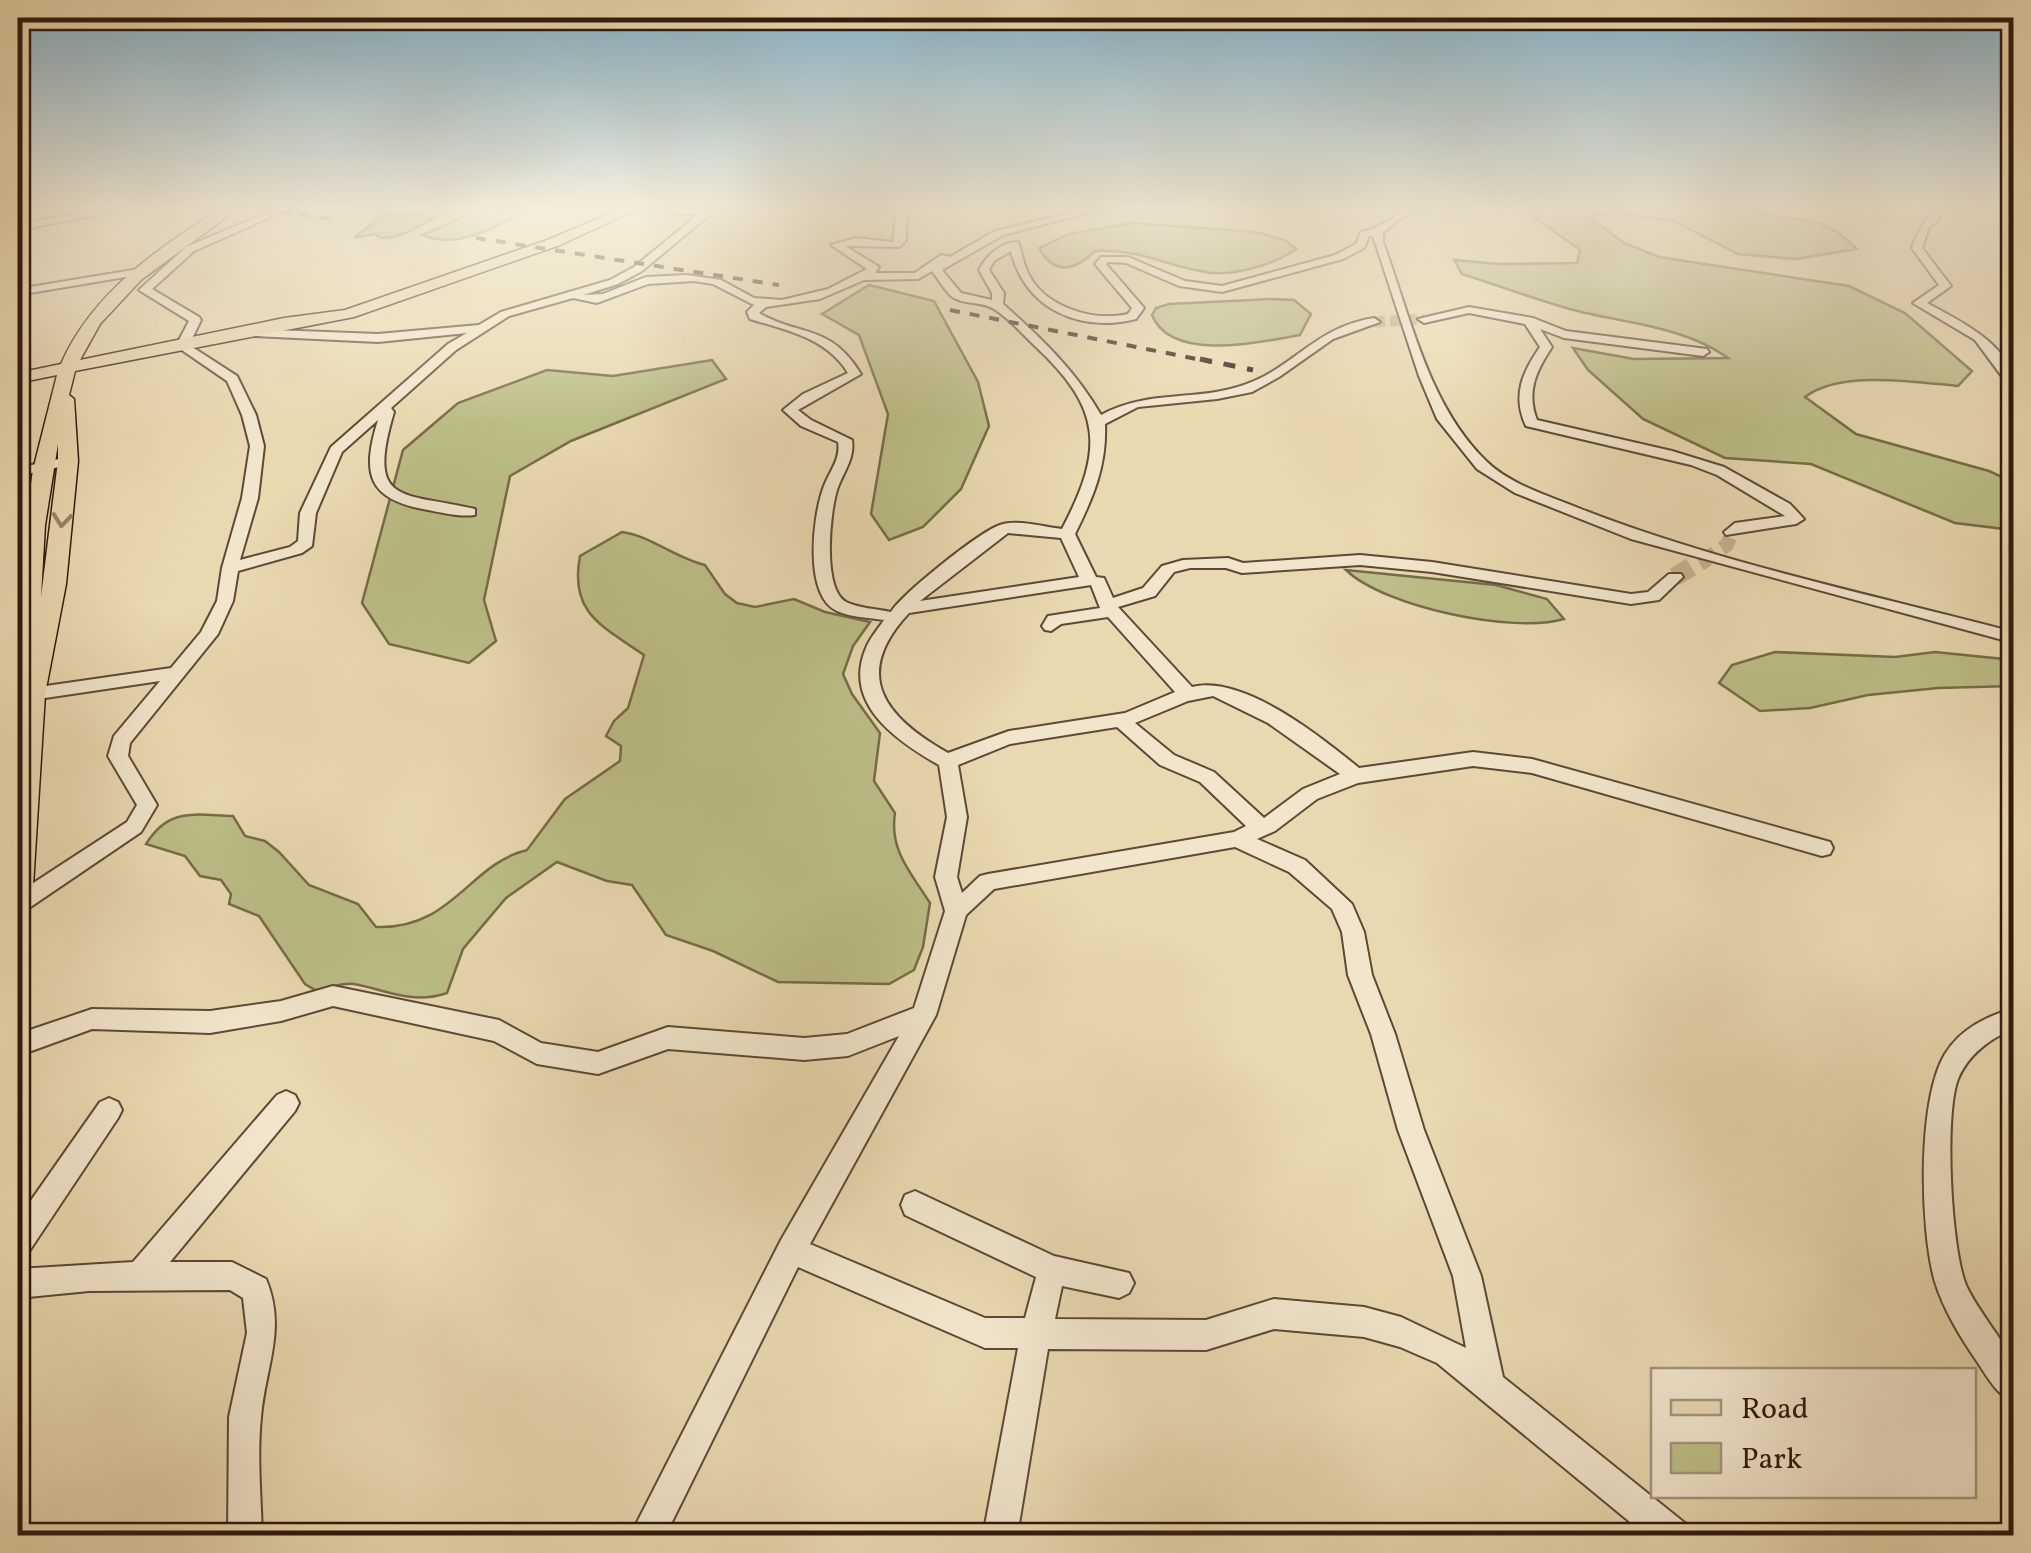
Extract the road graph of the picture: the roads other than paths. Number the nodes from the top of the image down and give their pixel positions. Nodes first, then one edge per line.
1 (90, 279) edge
2 (135, 279) edge
3 (156, 279) edge
4 (450, 279) edge
5 (619, 279) edge
6 (647, 279) edge
7 (704, 279) edge
8 (857, 279) edge
9 (944, 279) edge
10 (990, 279) edge
11 (1026, 279) edge
12 (1116, 279) edge
13 (1170, 279) edge
14 (1256, 279) edge
15 (1390, 279) edge
16 (1940, 279) edge
17 (18, 292) edge
18 (572, 292) junction
19 (766, 302) junction
20 (998, 305) junction
21 (1424, 320) tunnel mouth
22 (1529, 321) junction
23 (1374, 322) tunnel mouth
24 (482, 327) junction
25 (254, 332) junction
26 (182, 346) junction
27 (1703, 352) dead end
28 (18, 378) edge
29 (65, 378) junction
30 (2014, 383) edge
31 (384, 408) junction
32 (1098, 422) junction
33 (68, 461) junction
34 (42, 466) junction
35 (18, 472) edge
36 (470, 512) dead end
37 (1732, 532) tunnel mouth
38 (1067, 534) junction
39 (230, 568) junction
40 (1674, 577) tunnel mouth
41 (1090, 580) junction
42 (1110, 608) junction
43 (896, 613) junction
44 (1051, 626) dead end
45 (2014, 638) edge
46 (177, 674) junction
47 (28, 687) edge
48 (1189, 694) junction
49 (1120, 721) junction
50 (948, 762) junction
51 (1355, 776) junction
52 (1262, 828) junction
53 (1237, 839) junction
54 (1822, 848) dead end
55 (18, 886) edge
56 (18, 904) edge
57 (956, 911) junction
58 (924, 1015) junction
59 (2014, 1018) edge
60 (23, 1043) dead end
61 (286, 1103) dead end
62 (110, 1110) dead end
63 (915, 1204) dead end
64 (18, 1243) edge
65 (790, 1250) junction
66 (1052, 1270) junction
67 (140, 1277) junction
68 (18, 1283) edge
69 (1119, 1283) dead end
70 (1036, 1333) junction
71 (1489, 1384) junction
72 (2014, 1387) edge
73 (245, 1536) edge
74 (647, 1536) edge
75 (1000, 1536) edge
76 (1674, 1536) edge

1 - 17 street
2 - 29 main road
3 - 26 street
4 - 25 main road
5 - 18 street
6 - 18 street
7 - 19 street
8 - 19 street
9 - 20 street
10 - 20 street
11 - 12 street
13 - 14 street
15 - 45 street
16 - 30 street
18 - 24 street
19 - 43 street
20 - 32 street
21 - 22 street
22 - 27 street
22 - 37 street
23 - 32 street
24 - 25 street
24 - 31 street
25 - 26 main road
26 - 29 main road
26 - 39 street
28 - 29 main road
29 - 33 main road
29 - 34 main road
31 - 36 street
31 - 39 street
32 - 38 street
33 - 34 street
33 -> 47 main road
34 - 35 street
34 - 47 main road
38 - 41 street
38 - 43 street
39 - 46 street
40 - 42 street
41 - 42 street
41 - 43 street
42 - 44 street
42 - 48 street
43 - 50 street
46 - 47 street
46 - 56 street
47 - 55 main road
48 - 49 street
48 - 51 street
49 - 50 street
49 - 52 street
50 - 57 street
51 - 52 street
51 - 54 street
52 - 53 street
53 - 57 street
53 - 71 street
57 - 58 street
58 - 60 street
58 - 65 street
59 - 72 street
61 - 67 street
62 - 64 street
63 - 66 street
65 - 70 street
65 - 74 street
66 - 69 street
66 - 70 street
67 - 68 street
67 - 73 street
70 - 71 street
70 - 75 street
71 - 76 street

